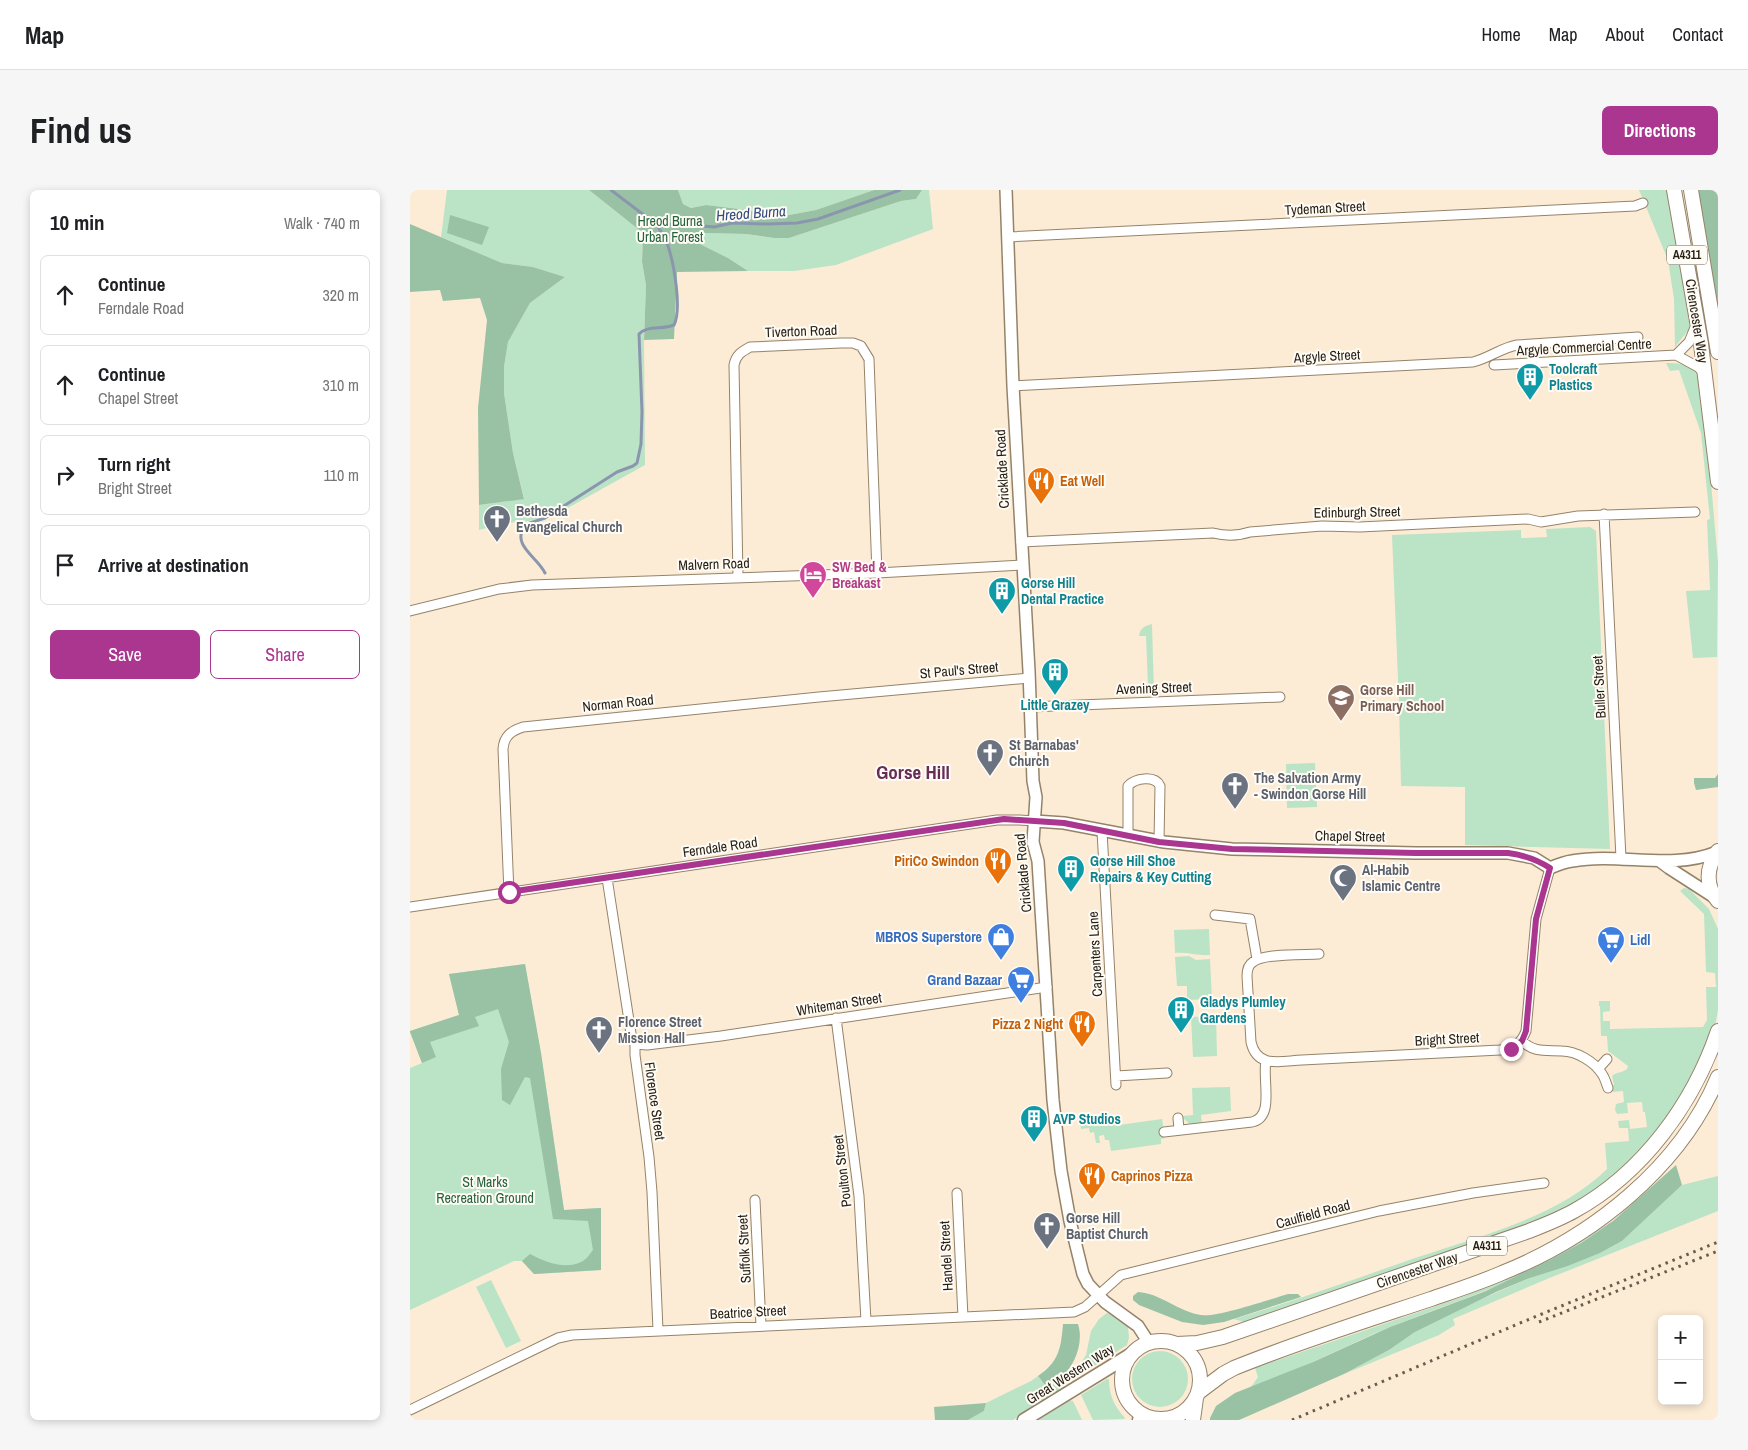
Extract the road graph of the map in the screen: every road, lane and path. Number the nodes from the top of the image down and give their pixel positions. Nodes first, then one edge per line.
1 (1006, 190) edge
2 (1674, 190) edge
3 (1691, 190) edge
4 (1644, 203) dead end
5 (1008, 237) junction
6 (1698, 320) junction
7 (1638, 337) dead end
8 (1718, 352) edge
9 (1676, 355) junction
10 (1494, 366) dead end
11 (1705, 374) junction
12 (1013, 386) junction
13 (1718, 482) edge
14 (1694, 512) dead end
15 (1604, 514) junction
16 (1020, 542) junction
17 (1022, 565) junction
18 (877, 573) junction
19 (738, 577) junction
20 (410, 611) edge
21 (1029, 678) junction
22 (892, 690) joint
23 (1280, 697) dead end
24 (1030, 707) junction
25 (1035, 821) junction
26 (1102, 831) junction
27 (1128, 836) junction
28 (1159, 842) junction
29 (1718, 852) edge
30 (1621, 858) junction
31 (1661, 862) junction
32 (1550, 868) junction
33 (607, 878) junction
34 (509, 892) junction
35 (1716, 899) edge
36 (410, 907) edge
37 (1214, 915) dead end
38 (1319, 954) dead end
39 (1257, 959) junction
40 (1047, 987) junction
41 (836, 1018) junction
42 (1718, 1031) edge
43 (1522, 1041) junction
44 (635, 1044) junction
45 (1607, 1059) dead end
46 (1266, 1061) junction
47 (1598, 1069) junction
48 (1167, 1073) dead end
49 (1718, 1076) edge
50 (1608, 1088) dead end
51 (1178, 1118) dead end
52 (1179, 1130) junction
53 (1164, 1132) dead end
54 (1544, 1183) dead end
55 (957, 1194) dead end
56 (755, 1200) dead end
57 (1098, 1295) junction
58 (963, 1317) junction
59 (866, 1321) junction
60 (761, 1326) junction
61 (658, 1330) junction
62 (1149, 1343) junction
63 (1177, 1344) junction
64 (1133, 1353) junction
65 (1198, 1395) junction
66 (410, 1410) edge
67 (1147, 1419) edge
68 (1024, 1420) edge
69 (1193, 1420) edge

1 - 5 street, Cricklade Road
2 - 6 main road, Cirencester Way / A4311
3 - 8 main road, Cirencester Way / A4311
4 - 5 street, Tydeman Street
5 - 12 street, Cricklade Road
6 - 9 street
6 - 11 main road, Cirencester Way / A4311
7 - 12 street, Argyle Street
9 - 10 street, Argyle Commercial Centre
9 - 11 street
11 - 13 main road, Cirencester Way / A4311
12 - 16 street, Cricklade Road
14 - 15 street, Edinburgh Street
15 - 16 street, Edinburgh Street
15 - 30 street, Buller Street
16 - 17 street, Cricklade Road
17 - 18 street, Malvern Road
17 - 21 street, Cricklade Road
18 - 19 street, Malvern Road
18 - 19 street, Tiverton Road
19 - 20 street, Malvern Road
21 - 22 street, St Paul's Street
21 - 24 street, Cricklade Road
22 - 34 street, Norman Road
23 - 24 street, Avening Street
24 - 25 street, Cricklade Road
25 - 26 street, Chapel Street
25 - 33 street, Ferndale Road
25 - 40 street, Cricklade Road
26 - 27 street, Chapel Street
26 - 48 street, Carpenters Lane
27 - 28 street, Chapel Street
27 - 28 street
28 - 32 street, Chapel Street
29 - 31 street
29 - 35 main road
30 - 31 street
30 - 32 street
31 - 35 street
32 - 43 street
33 - 34 street, Ferndale Road
33 - 44 street, Florence Street
34 - 36 street, Ferndale Road
37 - 39 street
38 - 39 street
39 - 46 street
40 - 41 street, Whiteman Street
40 - 57 street, Cricklade Road
41 - 44 street, Whiteman Street
41 - 59 street, Poulton Street
42 - 63 main road, Cirencester Way / A4311
43 - 46 street, Bright Street
43 - 47 street
44 - 61 street, Florence Street
45 - 47 street
46 - 52 street
47 - 50 street
49 - 65 main road, A4311
51 - 52 street
52 - 53 street
54 - 57 street, Caulfield Road
55 - 58 street, Handel Street
56 - 60 street, Suffolk Street
57 - 58 street, Beatrice Street
57 - 62 street, Cricklade Road
58 - 59 street, Beatrice Street
59 - 60 street, Beatrice Street
60 - 61 street, Beatrice Street
61 - 66 street, Beatrice Street
62 - 63 main road, A4311
62 - 64 main road
63 - 65 main road
64 - 67 main road, A4311
64 - 68 main road, Great Western Way
65 - 67 main road, A4311
65 - 69 main road

